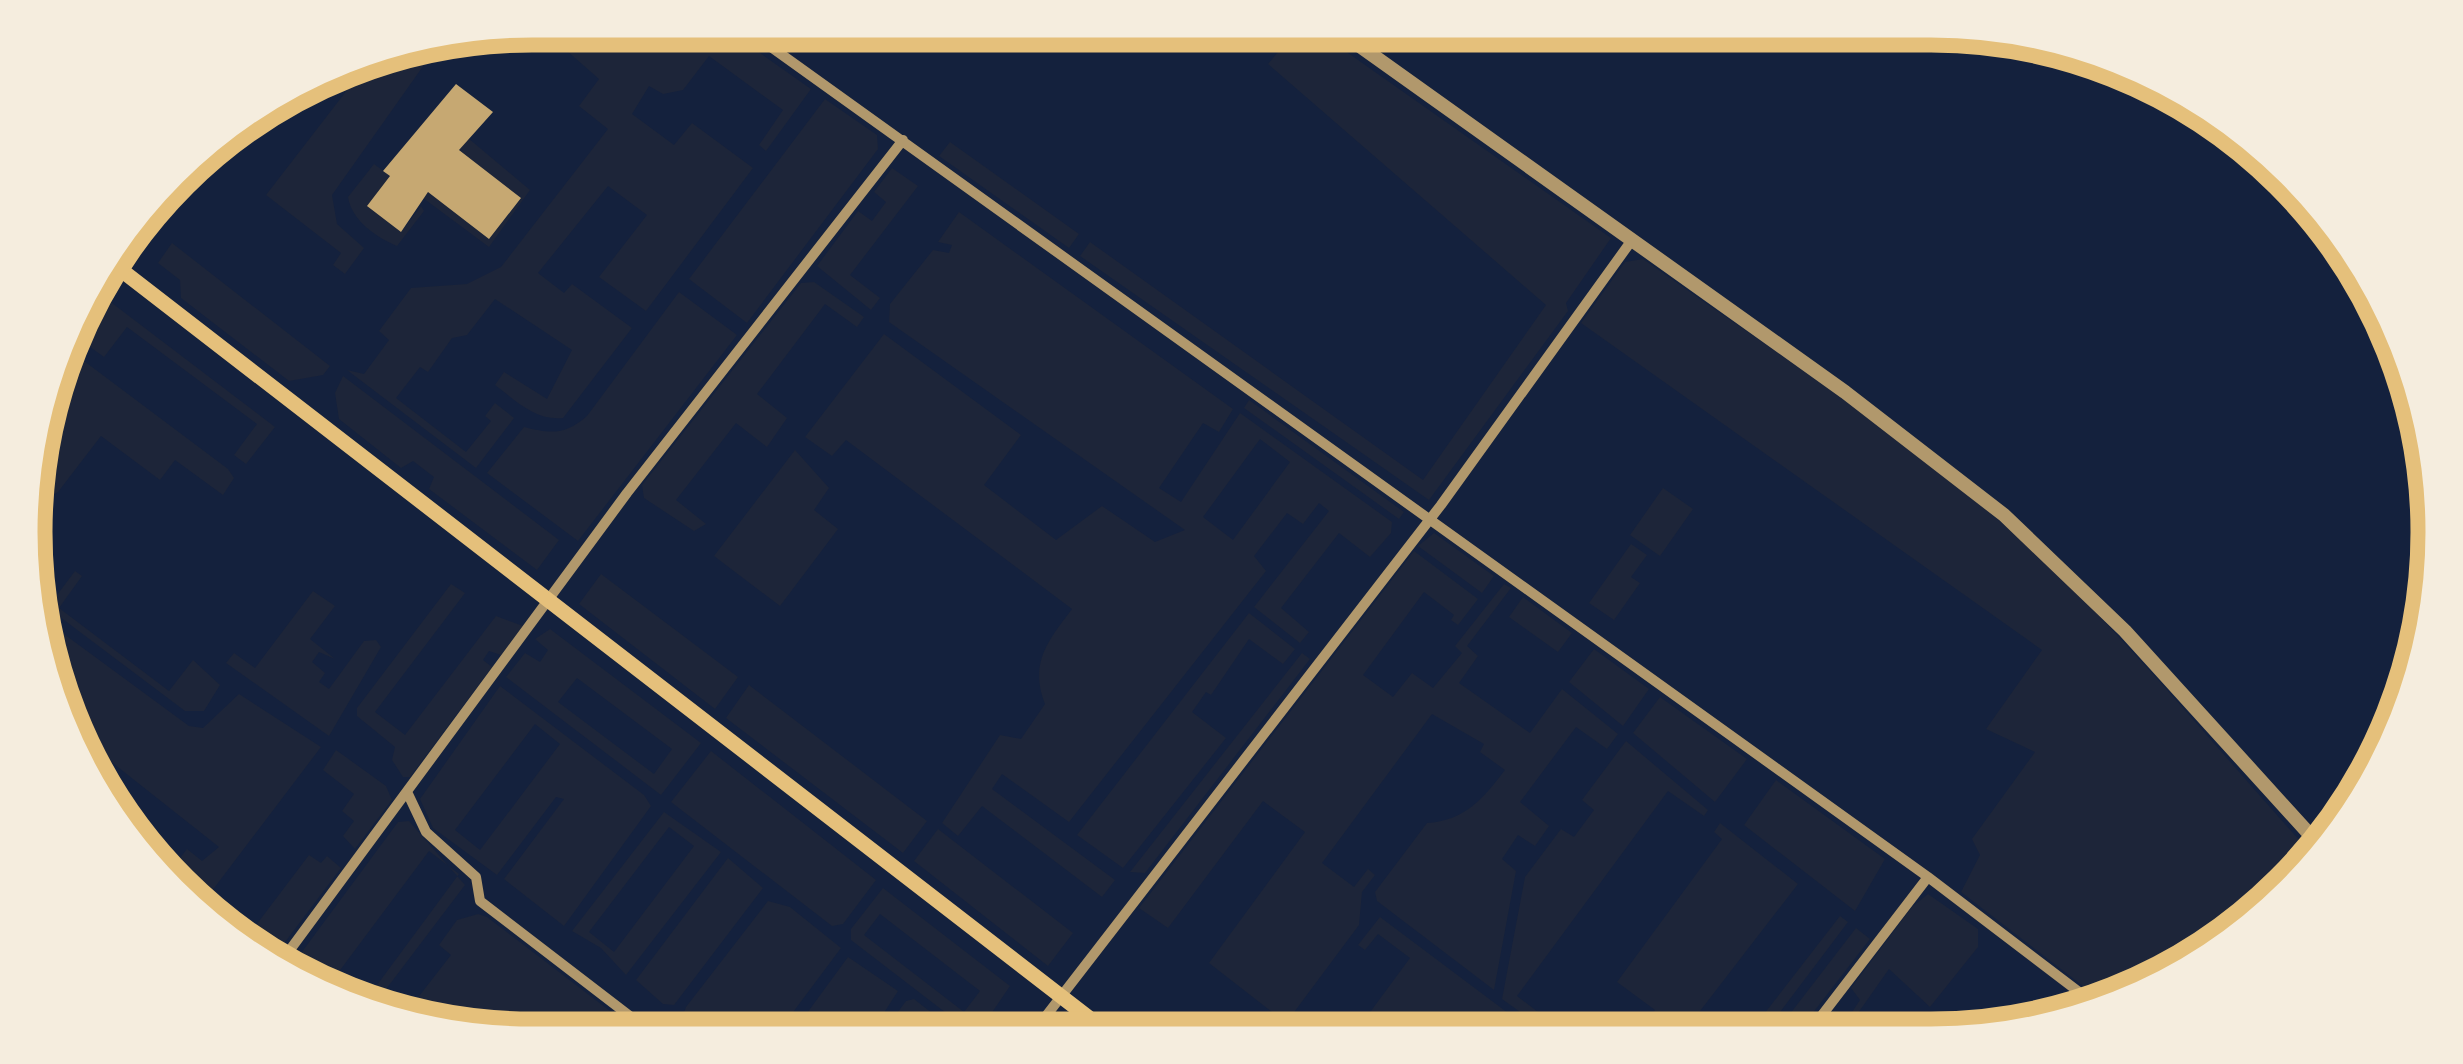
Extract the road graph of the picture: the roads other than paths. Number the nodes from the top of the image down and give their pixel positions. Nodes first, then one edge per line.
1 (769, 45) edge
2 (1358, 45) edge
3 (903, 140) junction
4 (1631, 240) junction
5 (121, 270) edge
6 (1431, 518) junction
7 (548, 599) junction
8 (408, 794) junction
9 (2311, 836) edge
10 (1928, 877) junction
11 (287, 954) edge
12 (2082, 995) edge
13 (1060, 996) junction
14 (634, 1019) edge
15 (1043, 1019) edge
16 (1090, 1019) edge
17 (1819, 1019) edge

1 - 3 street
2 - 4 street
3 - 6 street
3 - 7 street
4 - 6 street
4 - 9 street
5 - 7 main road
6 - 10 street
6 - 13 street
7 - 8 street
7 - 13 main road
8 - 11 street
8 - 14 street
10 - 12 street
10 - 17 street
13 - 15 street
13 - 16 main road

